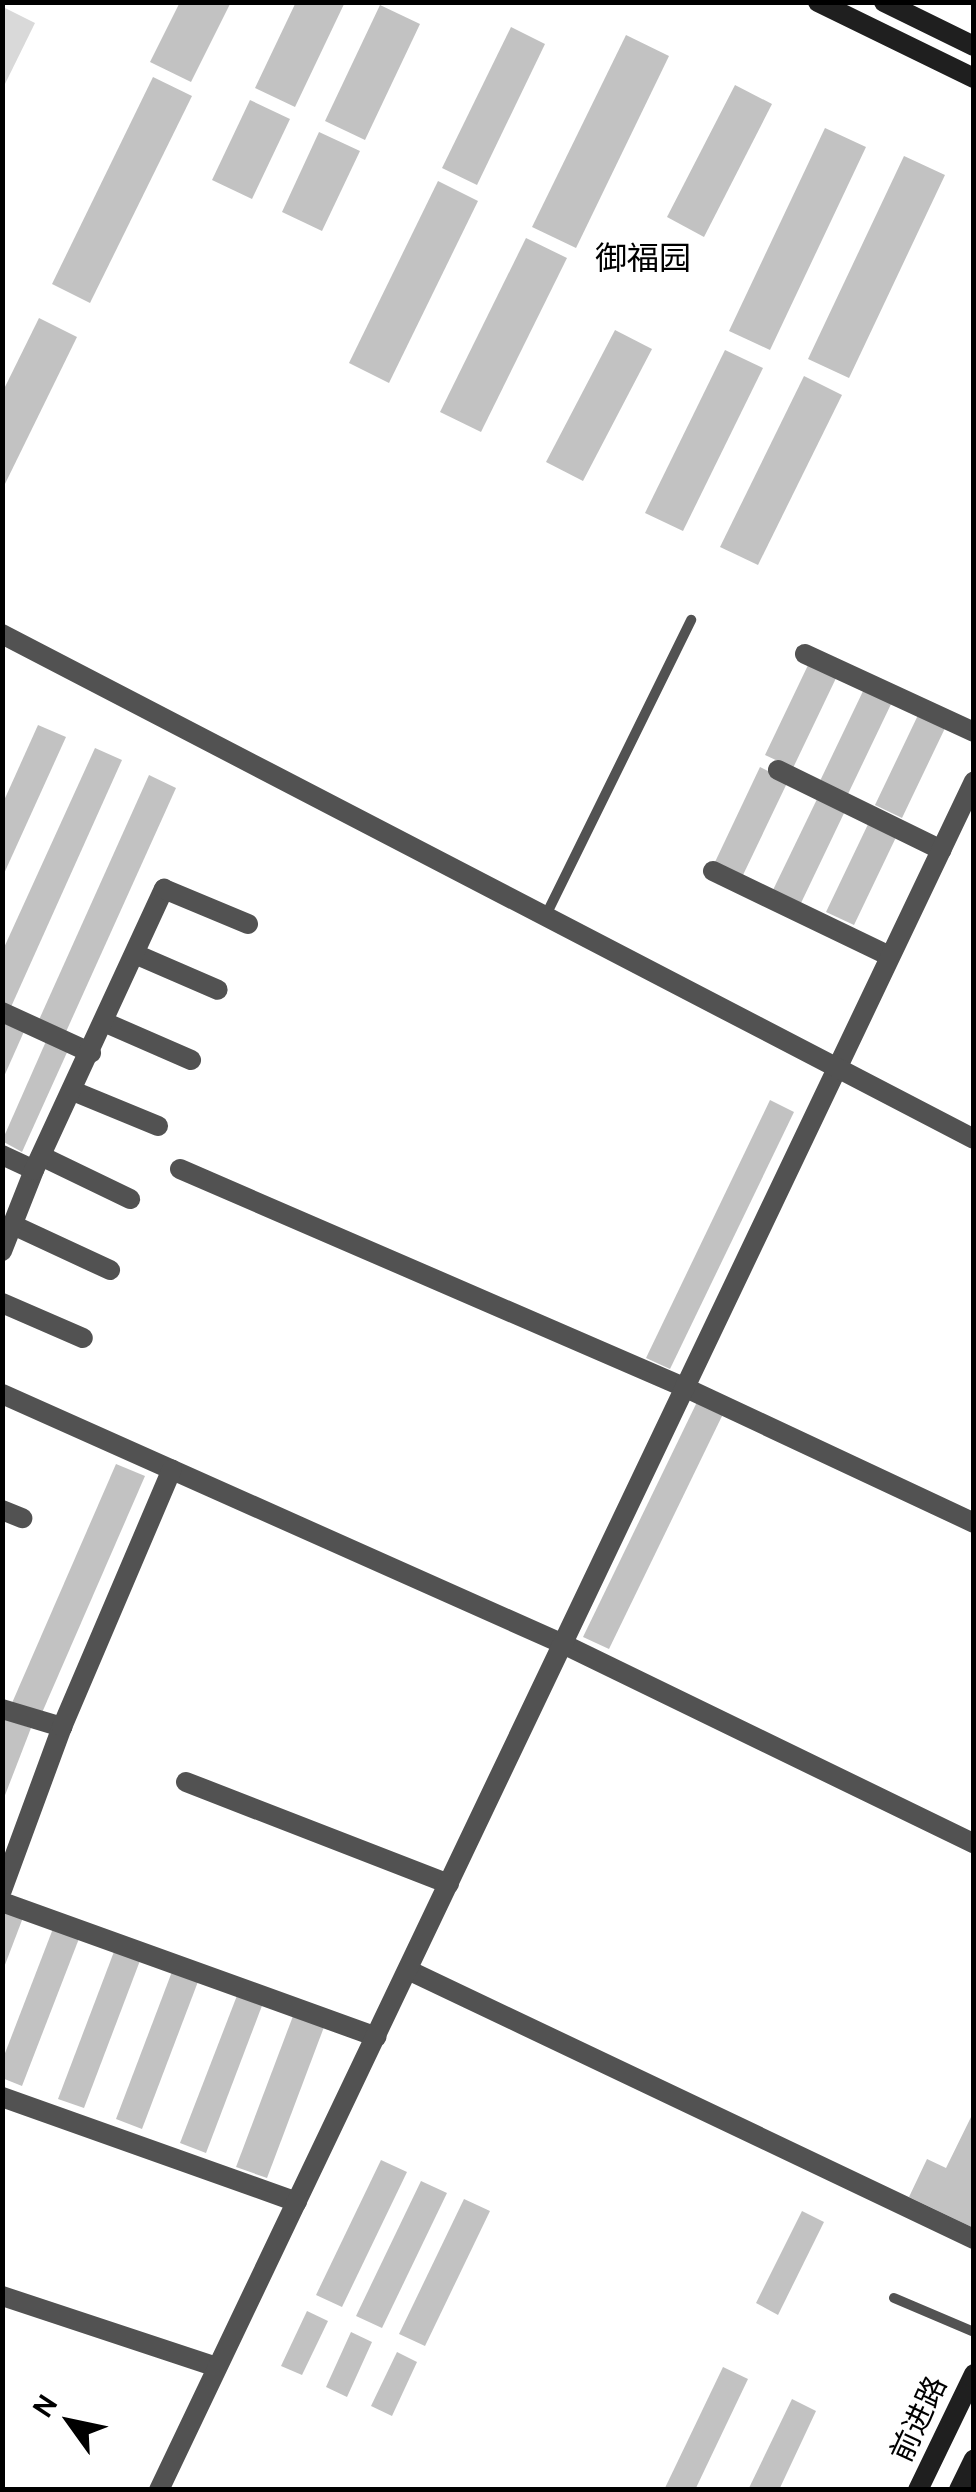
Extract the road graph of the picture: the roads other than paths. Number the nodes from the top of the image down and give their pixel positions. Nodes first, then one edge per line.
1 (818, 2) edge
2 (884, 2) edge
3 (974, 46) edge
4 (974, 78) edge
5 (691, 620) dead end
6 (2, 634) edge
7 (805, 654) dead end
8 (974, 732) edge
9 (778, 770) dead end
10 (974, 781) edge
11 (941, 850) junction
12 (713, 871) dead end
13 (546, 915) junction
14 (248, 924) dead end
15 (135, 954) junction
16 (890, 956) junction
17 (218, 990) dead end
18 (2, 1012) edge
19 (104, 1022) junction
20 (91, 1053) junction
21 (191, 1060) dead end
22 (838, 1066) junction
23 (72, 1091) junction
24 (158, 1126) dead end
25 (974, 1138) edge
26 (2, 1156) edge
27 (38, 1163) junction
28 (180, 1168) dead end
29 (130, 1199) dead end
30 (13, 1225) junction
31 (2, 1251) edge
32 (110, 1270) dead end
33 (2, 1303) edge
34 (83, 1338) dead end
35 (686, 1388) junction
36 (2, 1394) edge
37 (172, 1469) junction
38 (974, 1523) edge
39 (563, 1644) junction
40 (2, 1710) edge
41 (62, 1726) junction
42 (186, 1782) dead end
43 (974, 1844) edge
44 (449, 1884) junction
45 (2, 1890) edge
46 (2, 1902) edge
47 (408, 1970) junction
48 (376, 2037) junction
49 (2, 2097) edge
50 (297, 2202) junction
51 (974, 2239) edge
52 (2, 2296) edge
53 (894, 2298) dead end
54 (974, 2332) edge
55 (218, 2368) junction
56 (974, 2374) edge
57 (974, 2458) edge
58 (159, 2490) edge
59 (918, 2490) edge
60 (959, 2490) edge

1 - 4 main road
2 - 3 main road
5 - 13 lane
6 - 13 street
7 - 8 street
9 - 11 street
10 - 11 street
11 - 16 street
12 - 16 street
13 - 22 street
14 - 15 street
15 - 17 street
15 - 19 street
16 - 22 street
18 - 20 street
19 - 20 street
19 - 21 street
20 - 23 street
22 - 25 street
22 - 35 street
23 - 24 street
23 - 27 street
26 - 27 street
27 - 29 street
27 - 30 street
28 - 35 street
30 - 31 street
30 - 32 street
33 - 34 street
35 - 38 street
35 - 39 street
36 - 37 street
37 - 39 street
37 - 41 street
39 - 43 street
39 - 44 street
40 - 41 street
41 - 45 street
42 - 44 street
44 - 47 street
46 - 48 street
47 - 48 street
47 - 51 street
48 - 50 street
49 - 50 street
50 - 55 street
52 - 55 street
53 - 54 lane
55 - 58 street
56 - 59 main road, 前进路
57 - 60 main road

